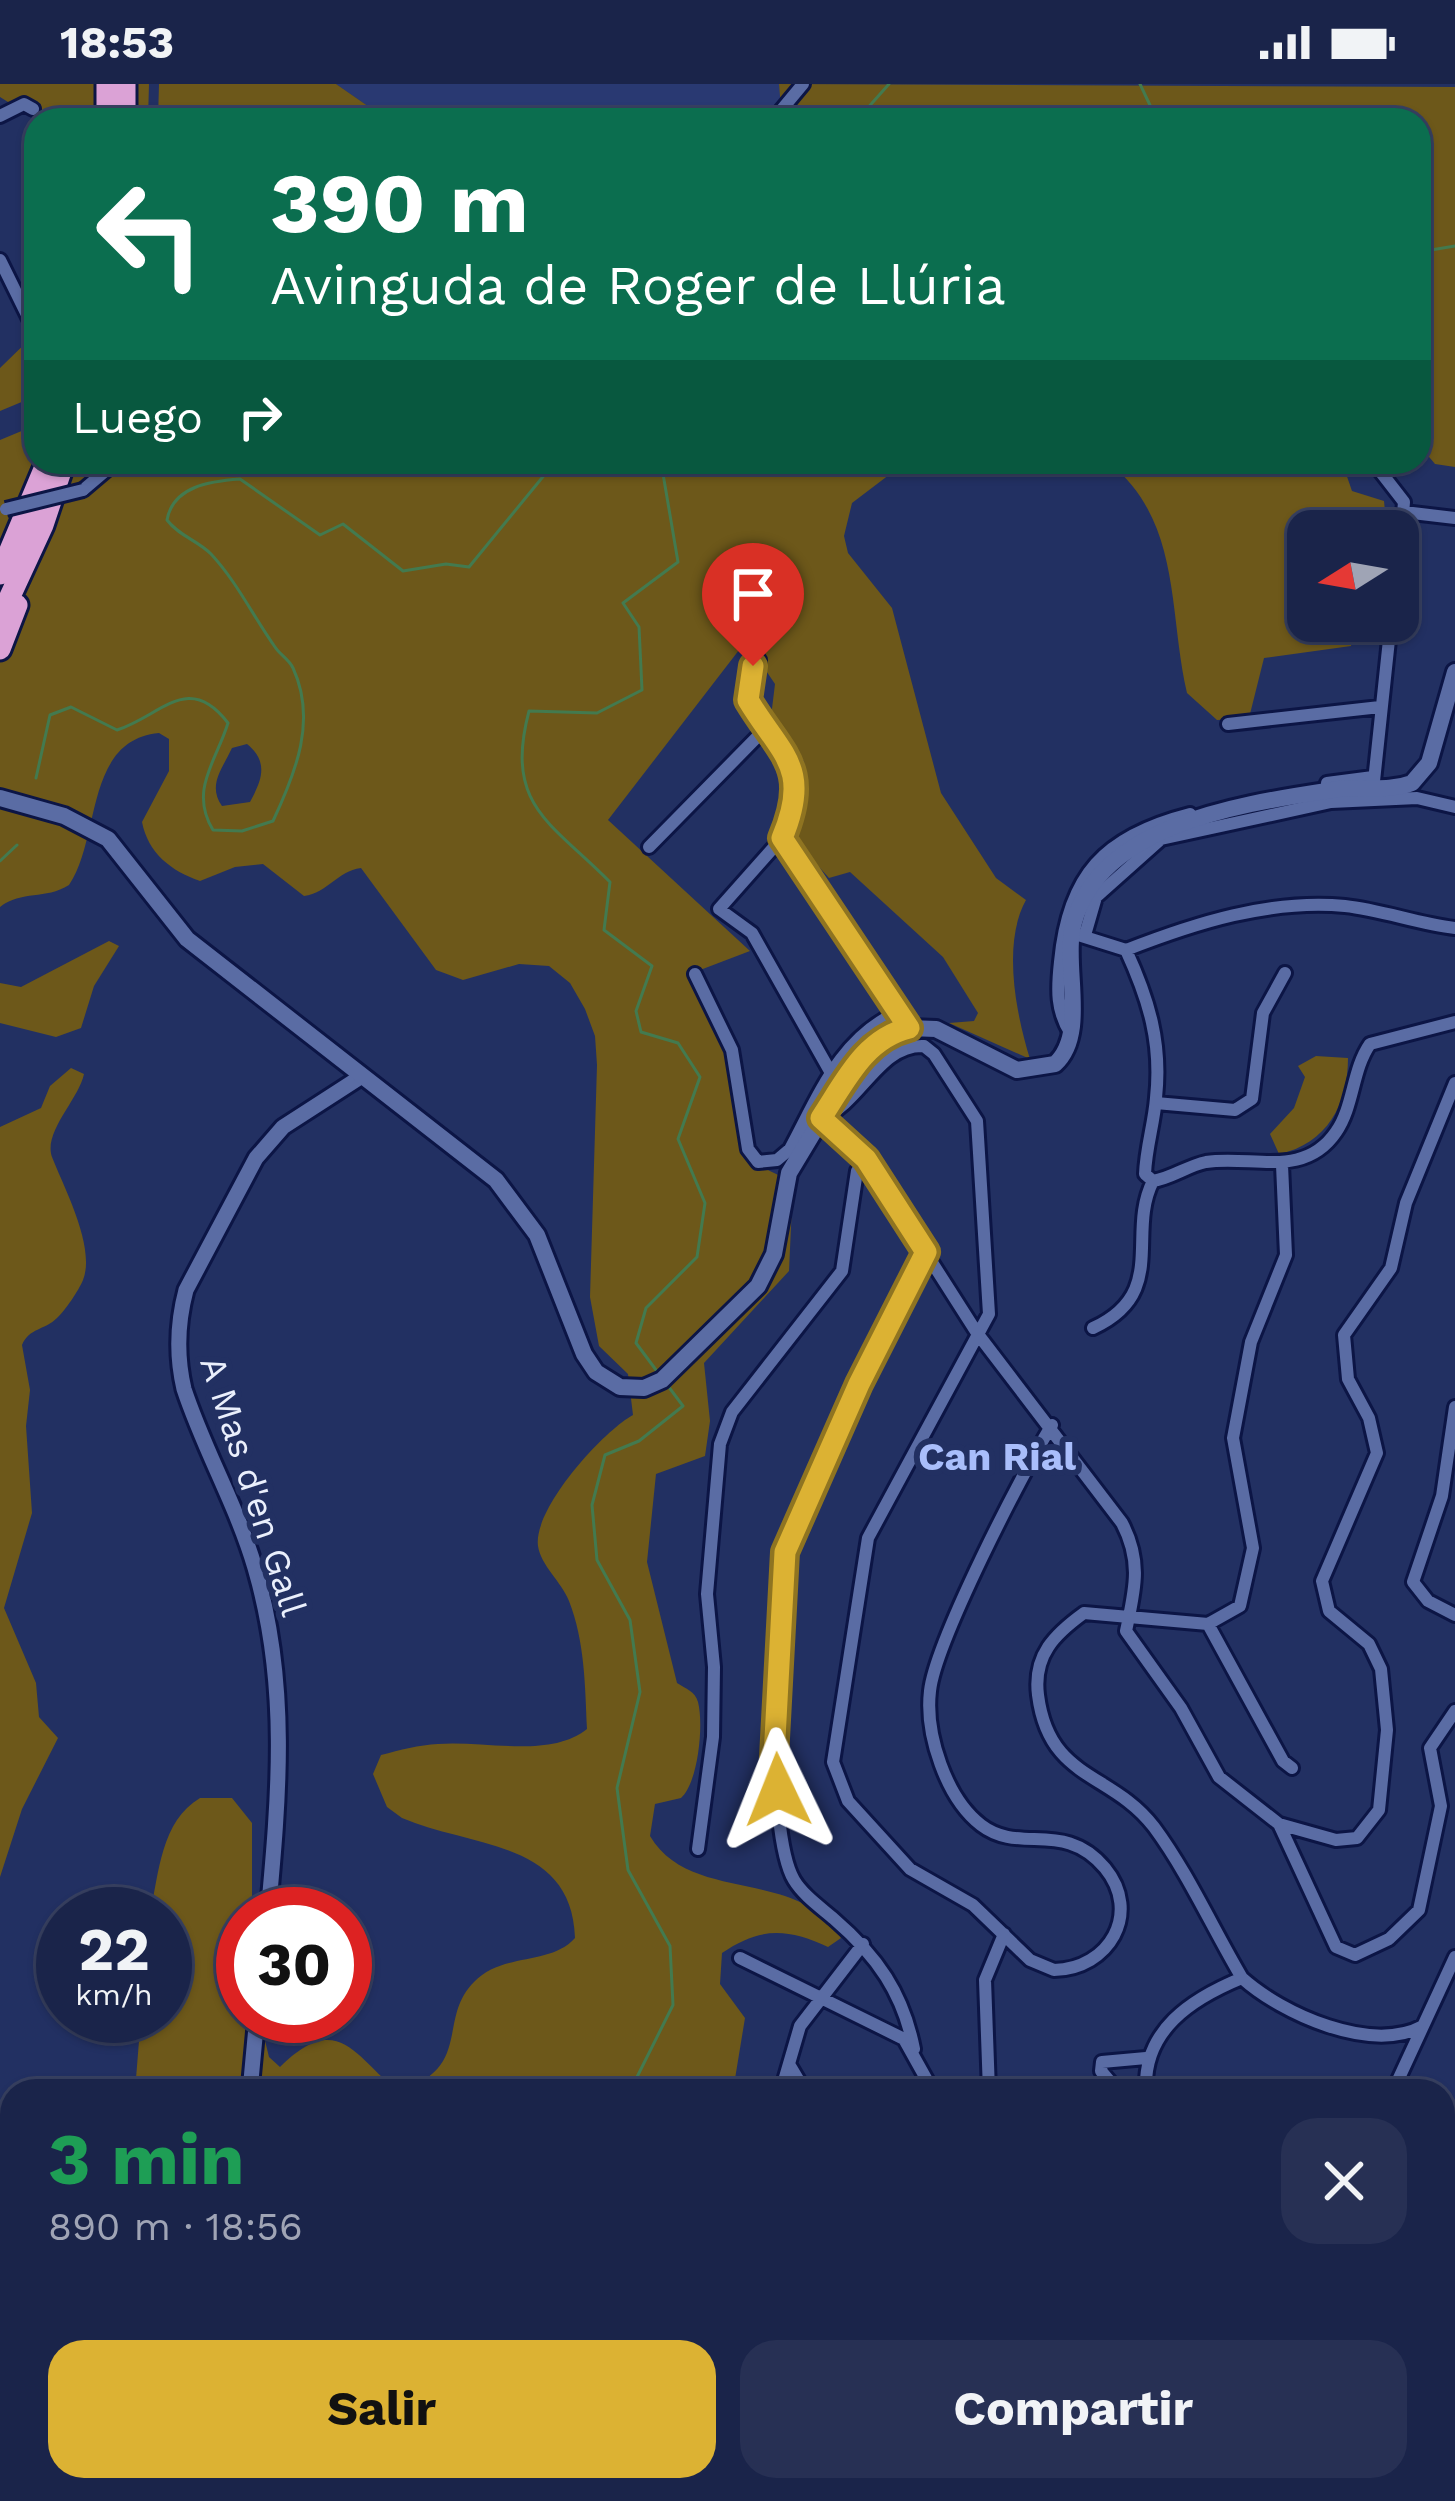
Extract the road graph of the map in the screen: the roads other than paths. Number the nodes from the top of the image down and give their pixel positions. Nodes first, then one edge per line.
1 (802, 84) edge
2 (31, 108) edge
3 (782, 108) edge
4 (0, 116) edge
5 (0, 260) edge
6 (4, 276) edge
7 (24, 311) edge
8 (42, 474) edge
9 (60, 474) edge
10 (102, 474) edge
11 (1382, 474) edge
12 (3, 510) edge
13 (1404, 510) edge
14 (1419, 514) edge
15 (1455, 518) edge
16 (43, 525) junction
17 (3, 566) edge
18 (0, 619) edge
19 (1388, 642) edge
20 (0, 649) edge
21 (759, 660) dead end
22 (1455, 672) edge
23 (1380, 707) junction
24 (1228, 724) dead end
25 (765, 729) junction
26 (1374, 783) junction
27 (1412, 791) junction
28 (5, 804) edge
29 (1455, 808) edge
30 (782, 838) junction
31 (649, 847) dead end
32 (1453, 930) edge
33 (1078, 934) junction
34 (1126, 950) junction
35 (1285, 973) dead end
36 (695, 974) dead end
37 (898, 1012) junction
38 (1455, 1022) edge
39 (909, 1028) junction
40 (1071, 1034) junction
41 (831, 1073) junction
42 (362, 1076) junction
43 (1455, 1083) edge
44 (1156, 1103) junction
45 (821, 1118) junction
46 (866, 1159) junction
47 (1282, 1166) junction
48 (1153, 1181) junction
49 (926, 1252) junction
50 (1093, 1328) dead end
51 (976, 1333) junction
52 (1455, 1407) edge
53 (1052, 1425) junction
54 (1126, 1614) junction
55 (1455, 1615) edge
56 (1208, 1624) junction
57 (1455, 1711) edge
58 (1292, 1768) dead end
59 (1279, 1824) junction
60 (698, 1850) dead end
61 (270, 1887) edge
62 (1004, 1934) junction
63 (863, 1944) junction
64 (1455, 1957) edge
65 (740, 1958) dead end
66 (1242, 1978) junction
67 (821, 1996) junction
68 (1423, 2026) junction
69 (254, 2043) edge
70 (914, 2049) junction
71 (1146, 2058) junction
72 (789, 2064) junction
73 (251, 2079) edge
74 (785, 2079) edge
75 (798, 2079) edge
76 (928, 2079) edge
77 (988, 2079) edge
78 (1108, 2079) edge
79 (1146, 2079) edge
80 (1399, 2079) edge

1 - 3 street
2 - 4 street
5 - 6 street
6 - 7 street
8 - 17 highway
9 - 16 highway
10 - 12 street, bridge
11 - 13 street
14 - 15 street
16 - 18 highway
16 - 20 highway
19 - 23 street
21 - 25 street
22 - 27 main road
23 - 24 street
23 - 26 street
25 - 30 street
25 - 31 street
26 - 27 main road
26 - 33 main road
26 - 40 street
27 - 29 street
27 - 33 street
28 - 42 main road
30 - 37 street
30 - 41 street
32 - 34 street
33 - 34 street
33 - 40 main road
34 - 44 street
35 - 44 street
36 - 41 street
37 - 39 street
37 - 41 street
38 - 47 street
39 - 40 main road
39 - 45 main road
42 - 45 main road
42 - 61 street, A Mas d'en Gall
43 - 59 street
44 - 48 street
45 - 46 street
45 - 51 street
46 - 49 street
46 - 60 street
47 - 48 street
47 - 56 street
48 - 50 street
49 - 51 street
49 - 63 street
51 - 53 street
51 - 62 street
52 - 55 street
53 - 54 street
53 - 62 street
54 - 56 street
54 - 59 street
54 - 66 street
56 - 58 street
57 - 59 street
62 - 77 street
63 - 67 street
63 - 70 street
64 - 68 street
65 - 67 street
66 - 68 street
66 - 71 street
67 - 70 street
67 - 72 street
68 - 80 street
69 - 73 street
70 - 76 street
71 - 78 street
71 - 79 street
72 - 74 street
72 - 75 street

